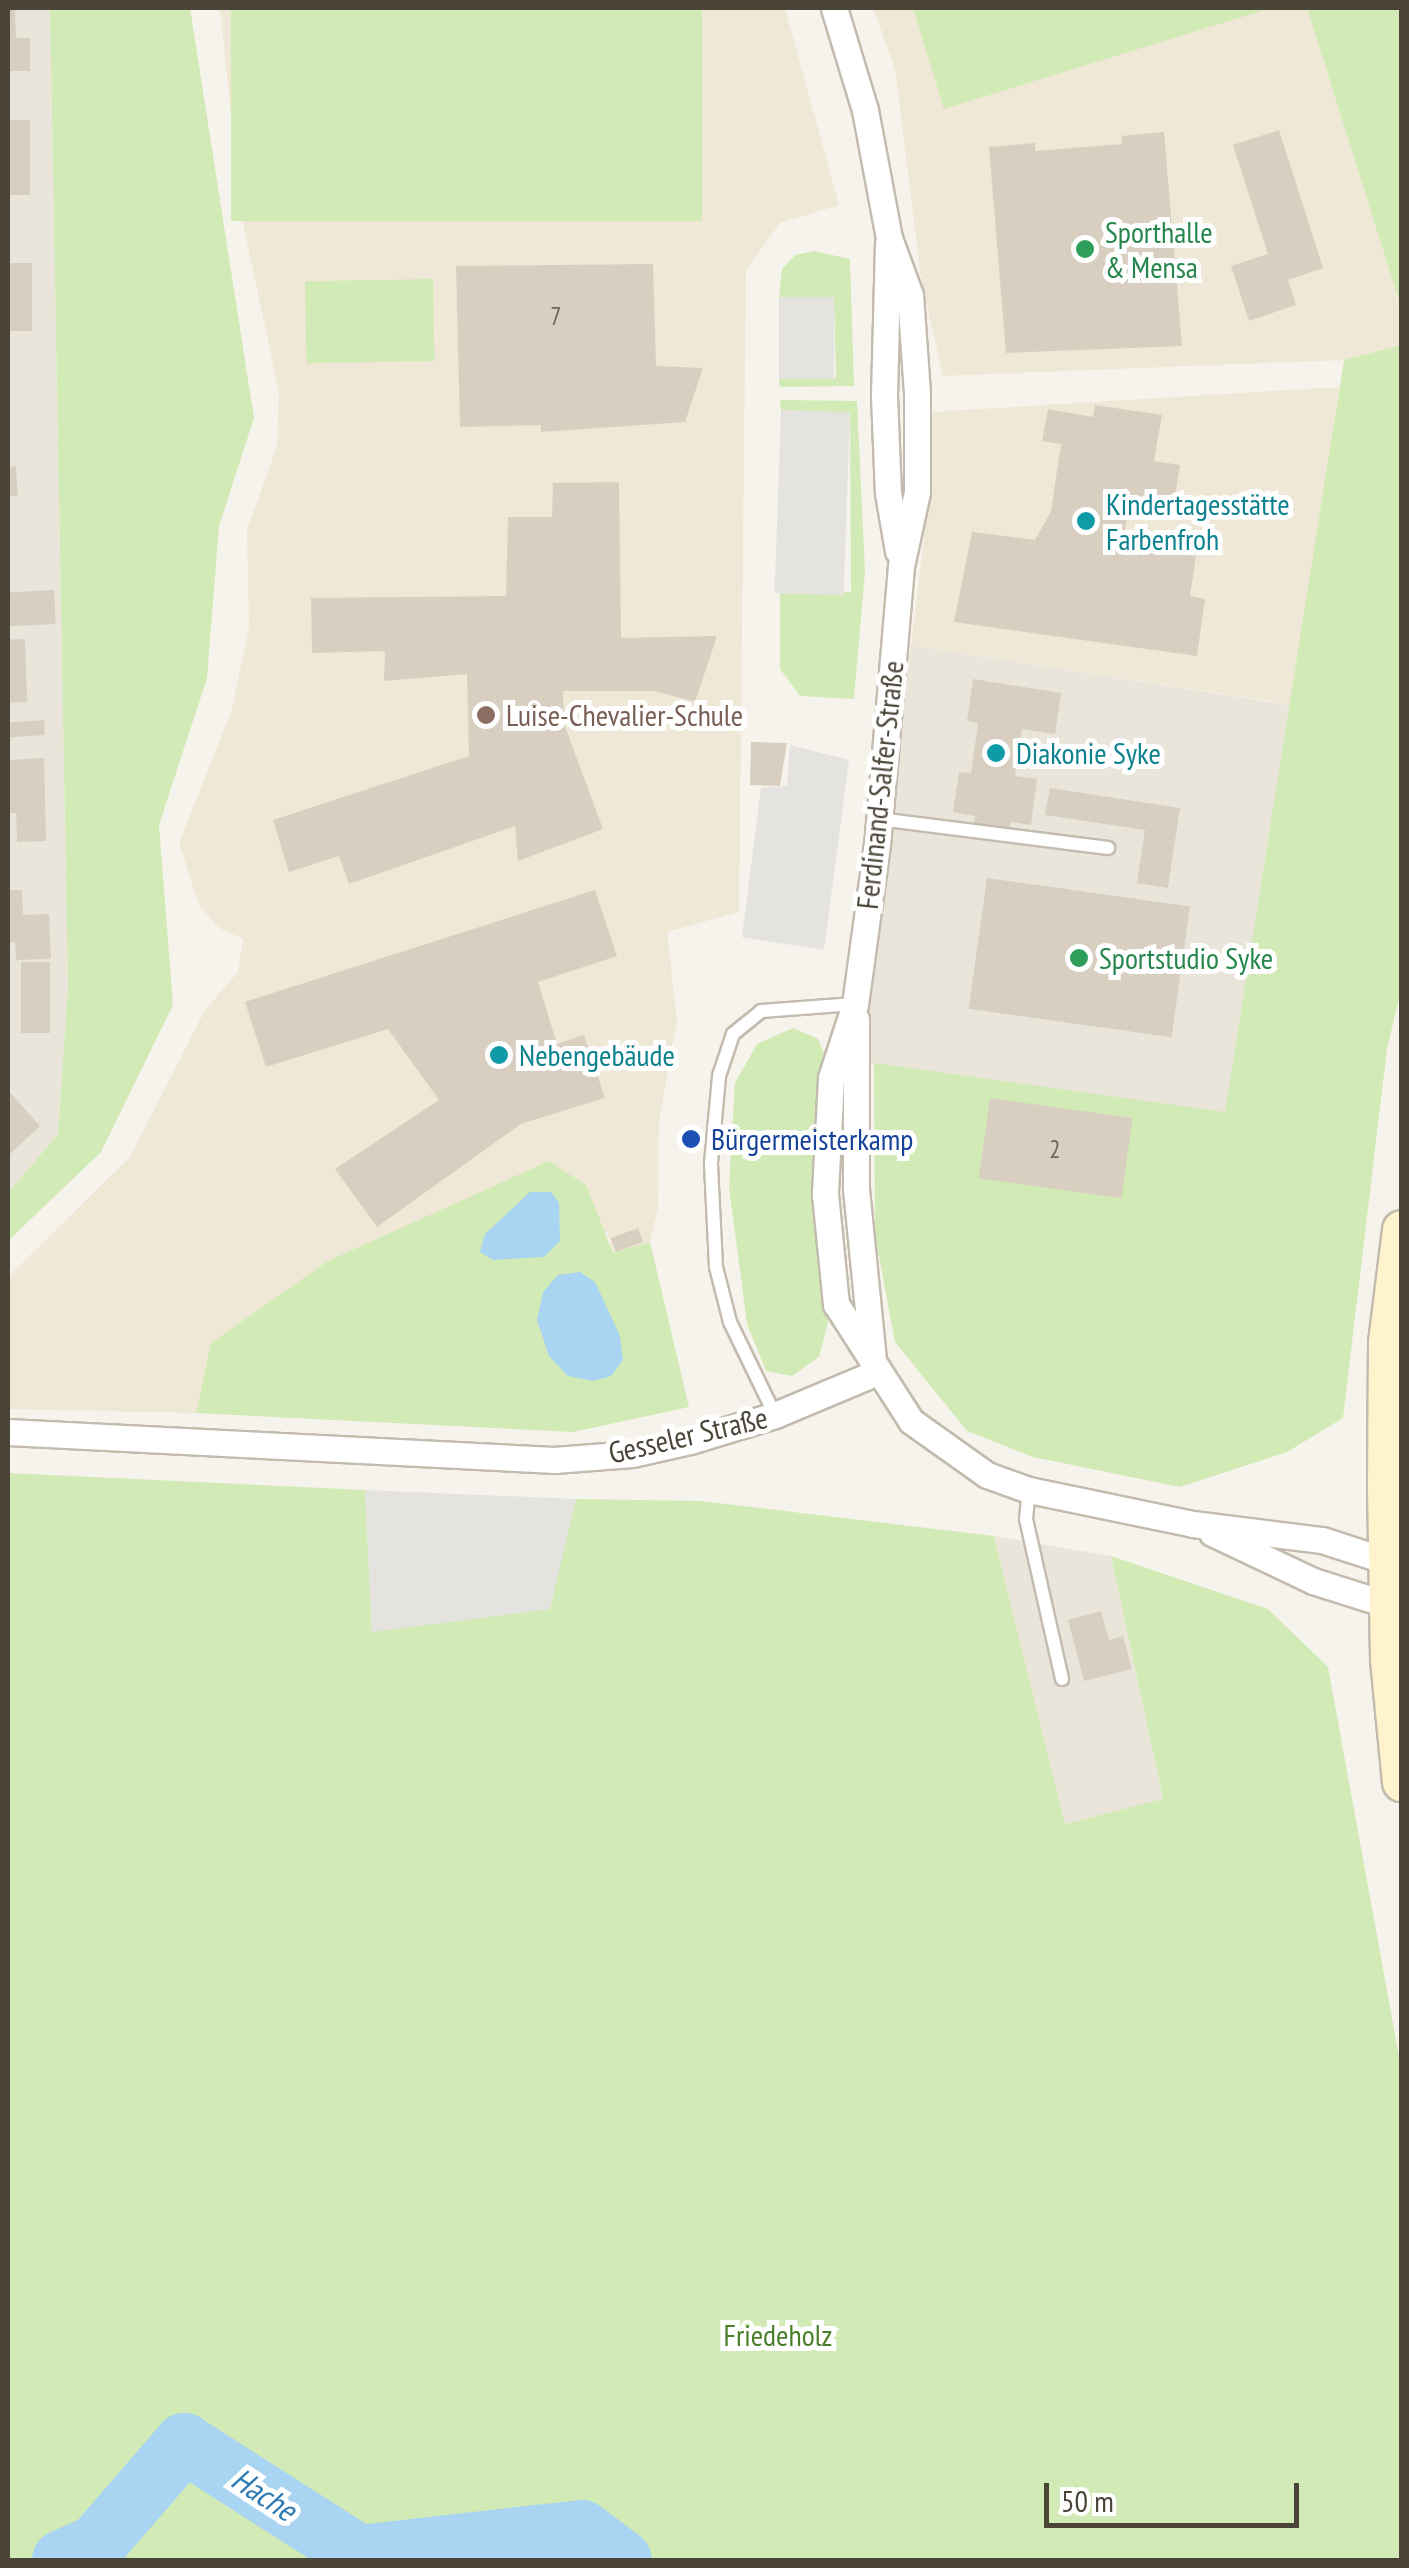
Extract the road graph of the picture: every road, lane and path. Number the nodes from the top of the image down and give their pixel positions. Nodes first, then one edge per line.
1 (834, 8) edge
2 (879, 819) junction
3 (1108, 848) dead end
4 (855, 1004) junction
5 (1402, 1230) edge
6 (875, 1373) junction
7 (775, 1416) junction
8 (8, 1432) edge
9 (1029, 1490) junction
10 (1193, 1524) junction
11 (1394, 1564) edge
12 (1395, 1607) edge
13 (1062, 1678) dead end
14 (1402, 1782) edge

1 - 2 street, Ferdinand-Salfer-Straße
2 - 3 lane
2 - 4 street, Ferdinand-Salfer-Straße
4 - 6 street, Ferdinand-Salfer-Straße
4 - 7 lane
5 - 11 main road
6 - 7 street, Gesseler Straße
6 - 9 street
7 - 8 street, Gesseler Straße
9 - 10 street
9 - 13 lane
10 - 11 street
10 - 12 street
11 - 12 main road
12 - 14 main road

